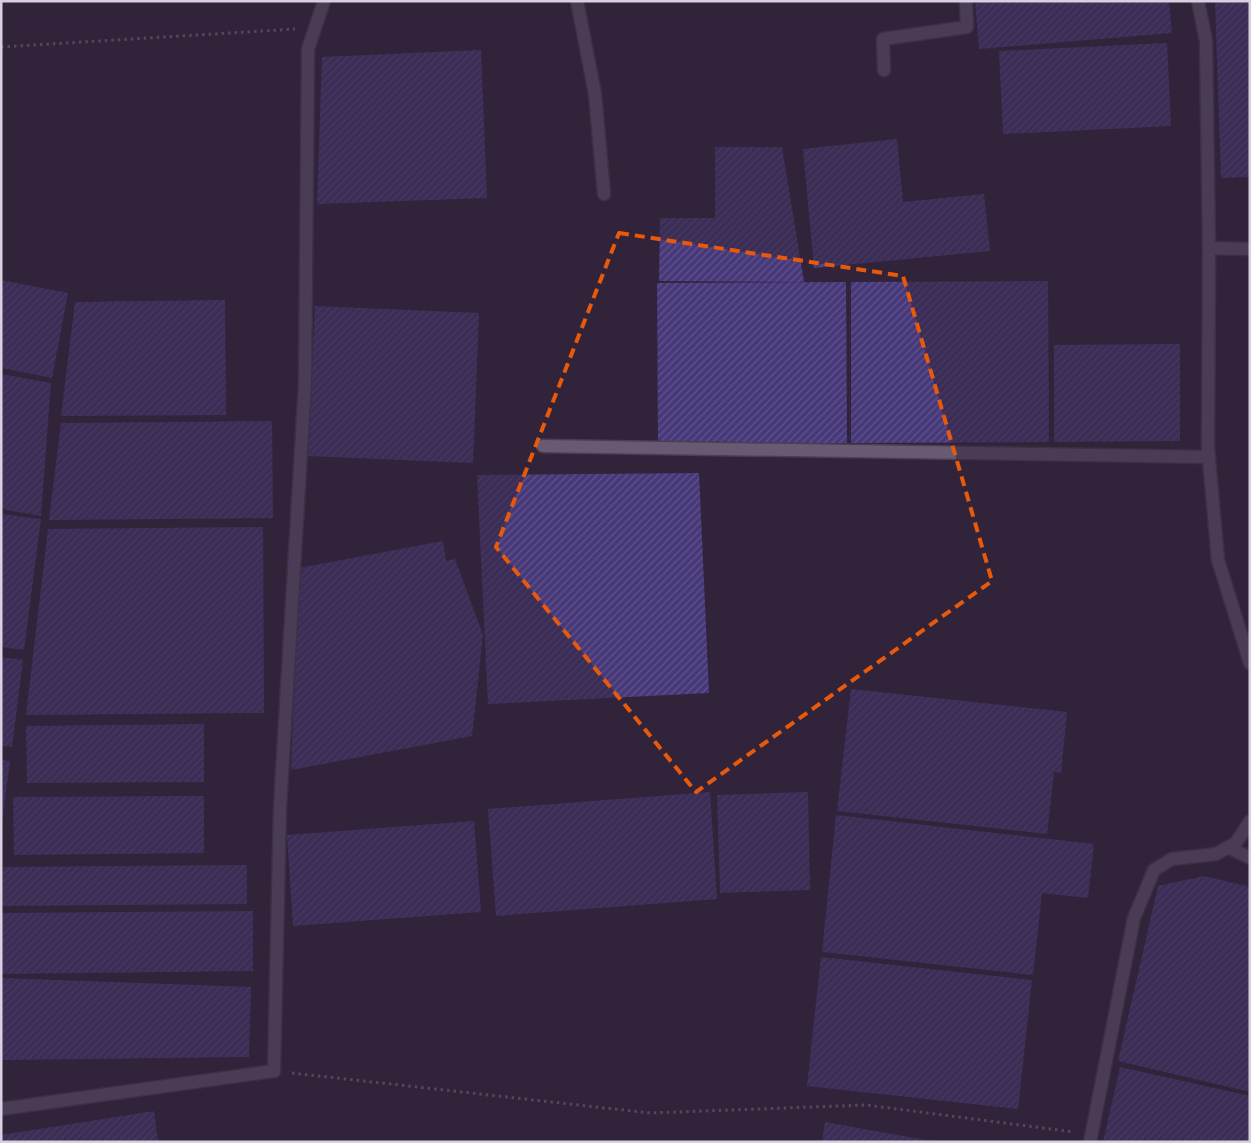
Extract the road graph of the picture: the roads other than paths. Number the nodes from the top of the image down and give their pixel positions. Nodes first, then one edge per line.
1 (324, 1) edge
2 (577, 1) edge
3 (966, 1) edge
4 (1198, 1) edge
5 (884, 70) dead end
6 (604, 194) dead end
7 (1210, 248) junction
8 (1250, 249) edge
9 (543, 446) dead end
10 (1208, 457) junction
11 (1250, 663) edge
12 (1250, 821) edge
13 (1228, 847) junction
14 (1250, 858) edge
15 (1, 1109) edge
16 (1090, 1138) edge

1 - 15 street
2 - 6 street
3 - 5 street
4 - 7 street
7 - 8 street
7 - 10 street
9 - 10 street
10 - 11 street
12 - 13 street
13 - 14 street
13 - 16 street

